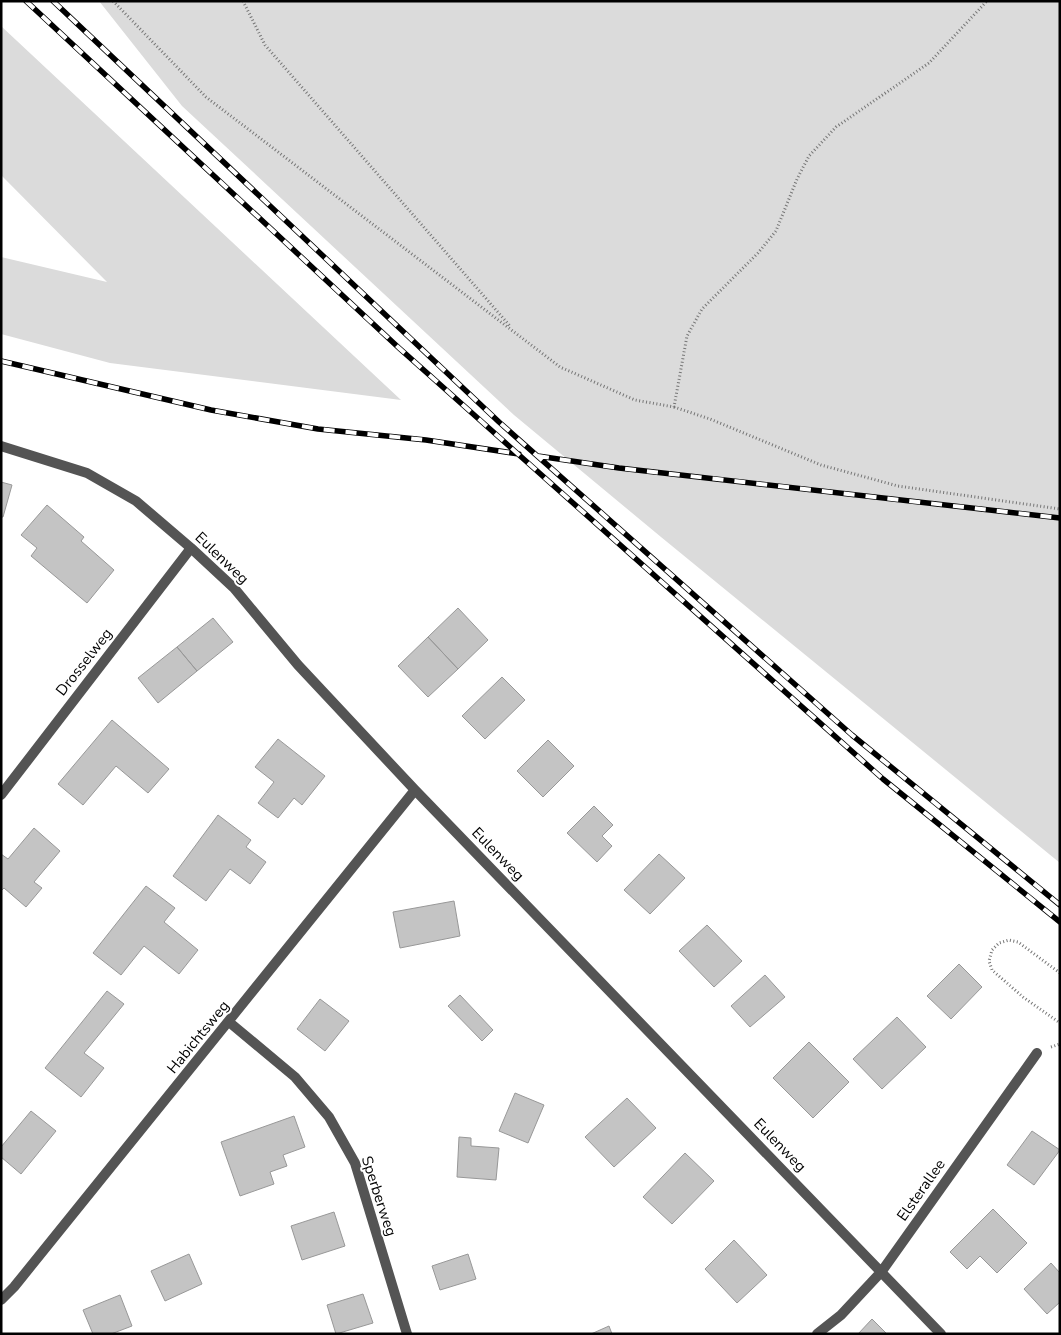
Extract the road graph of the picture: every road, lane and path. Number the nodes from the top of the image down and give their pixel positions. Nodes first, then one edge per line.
1 (113, 1) edge
2 (243, 1) edge
3 (987, 1) edge
4 (514, 331) junction
5 (674, 407) junction
6 (1, 446) edge
7 (1060, 509) edge
8 (192, 548) junction
9 (415, 790) junction
10 (1, 795) edge
11 (1060, 973) edge
12 (229, 1022) junction
13 (1060, 1023) edge
14 (1036, 1053) dead end
15 (882, 1271) junction
16 (1, 1300) edge
17 (407, 1334) edge
18 (818, 1334) edge
19 (941, 1334) edge

1 - 4 path
2 - 4 path
3 - 5 path
4 - 5 path
5 - 7 path
6 - 8 street, Eulenweg
8 - 9 street, Eulenweg
8 - 10 street, Drosselweg
9 - 12 street, Habichtsweg
9 - 15 street, Eulenweg
11 - 13 path
12 - 16 street, Habichtsweg
12 - 17 street, Sperberweg
14 - 15 street, Elsterallee
15 - 18 street, Elsterallee
15 - 19 street, Eulenweg

